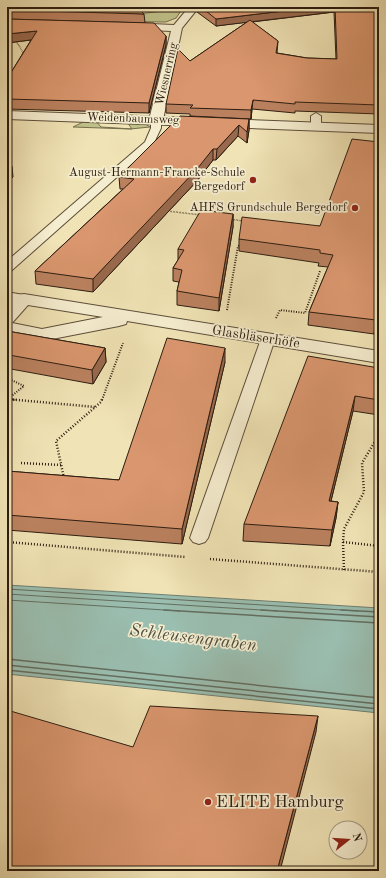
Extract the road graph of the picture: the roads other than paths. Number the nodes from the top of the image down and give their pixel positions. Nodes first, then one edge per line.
1 (194, 7) edge
2 (120, 26) edge
3 (177, 28) junction
4 (7, 115) edge
5 (156, 120) junction
6 (379, 129) edge
7 (7, 268) edge
8 (16, 297) edge
9 (7, 318) edge
10 (132, 318) junction
11 (7, 328) edge
12 (268, 339) junction
13 (379, 357) edge
14 (199, 538) dead end

1 - 3 street, Wiesnerring
2 - 3 street, Wiesnerring
3 - 5 street, Wiesnerring
4 - 5 street, Weidenbaumsweg
5 - 6 street, Weidenbaumsweg
5 - 7 lane
8 - 9 street, Glasbläserhöfe
8 - 10 street, Glasbläserhöfe
10 - 11 street, Glasbläserhöfe
10 - 12 street, Glasbläserhöfe
12 - 13 street, Glasbläserhöfe
12 - 14 lane

